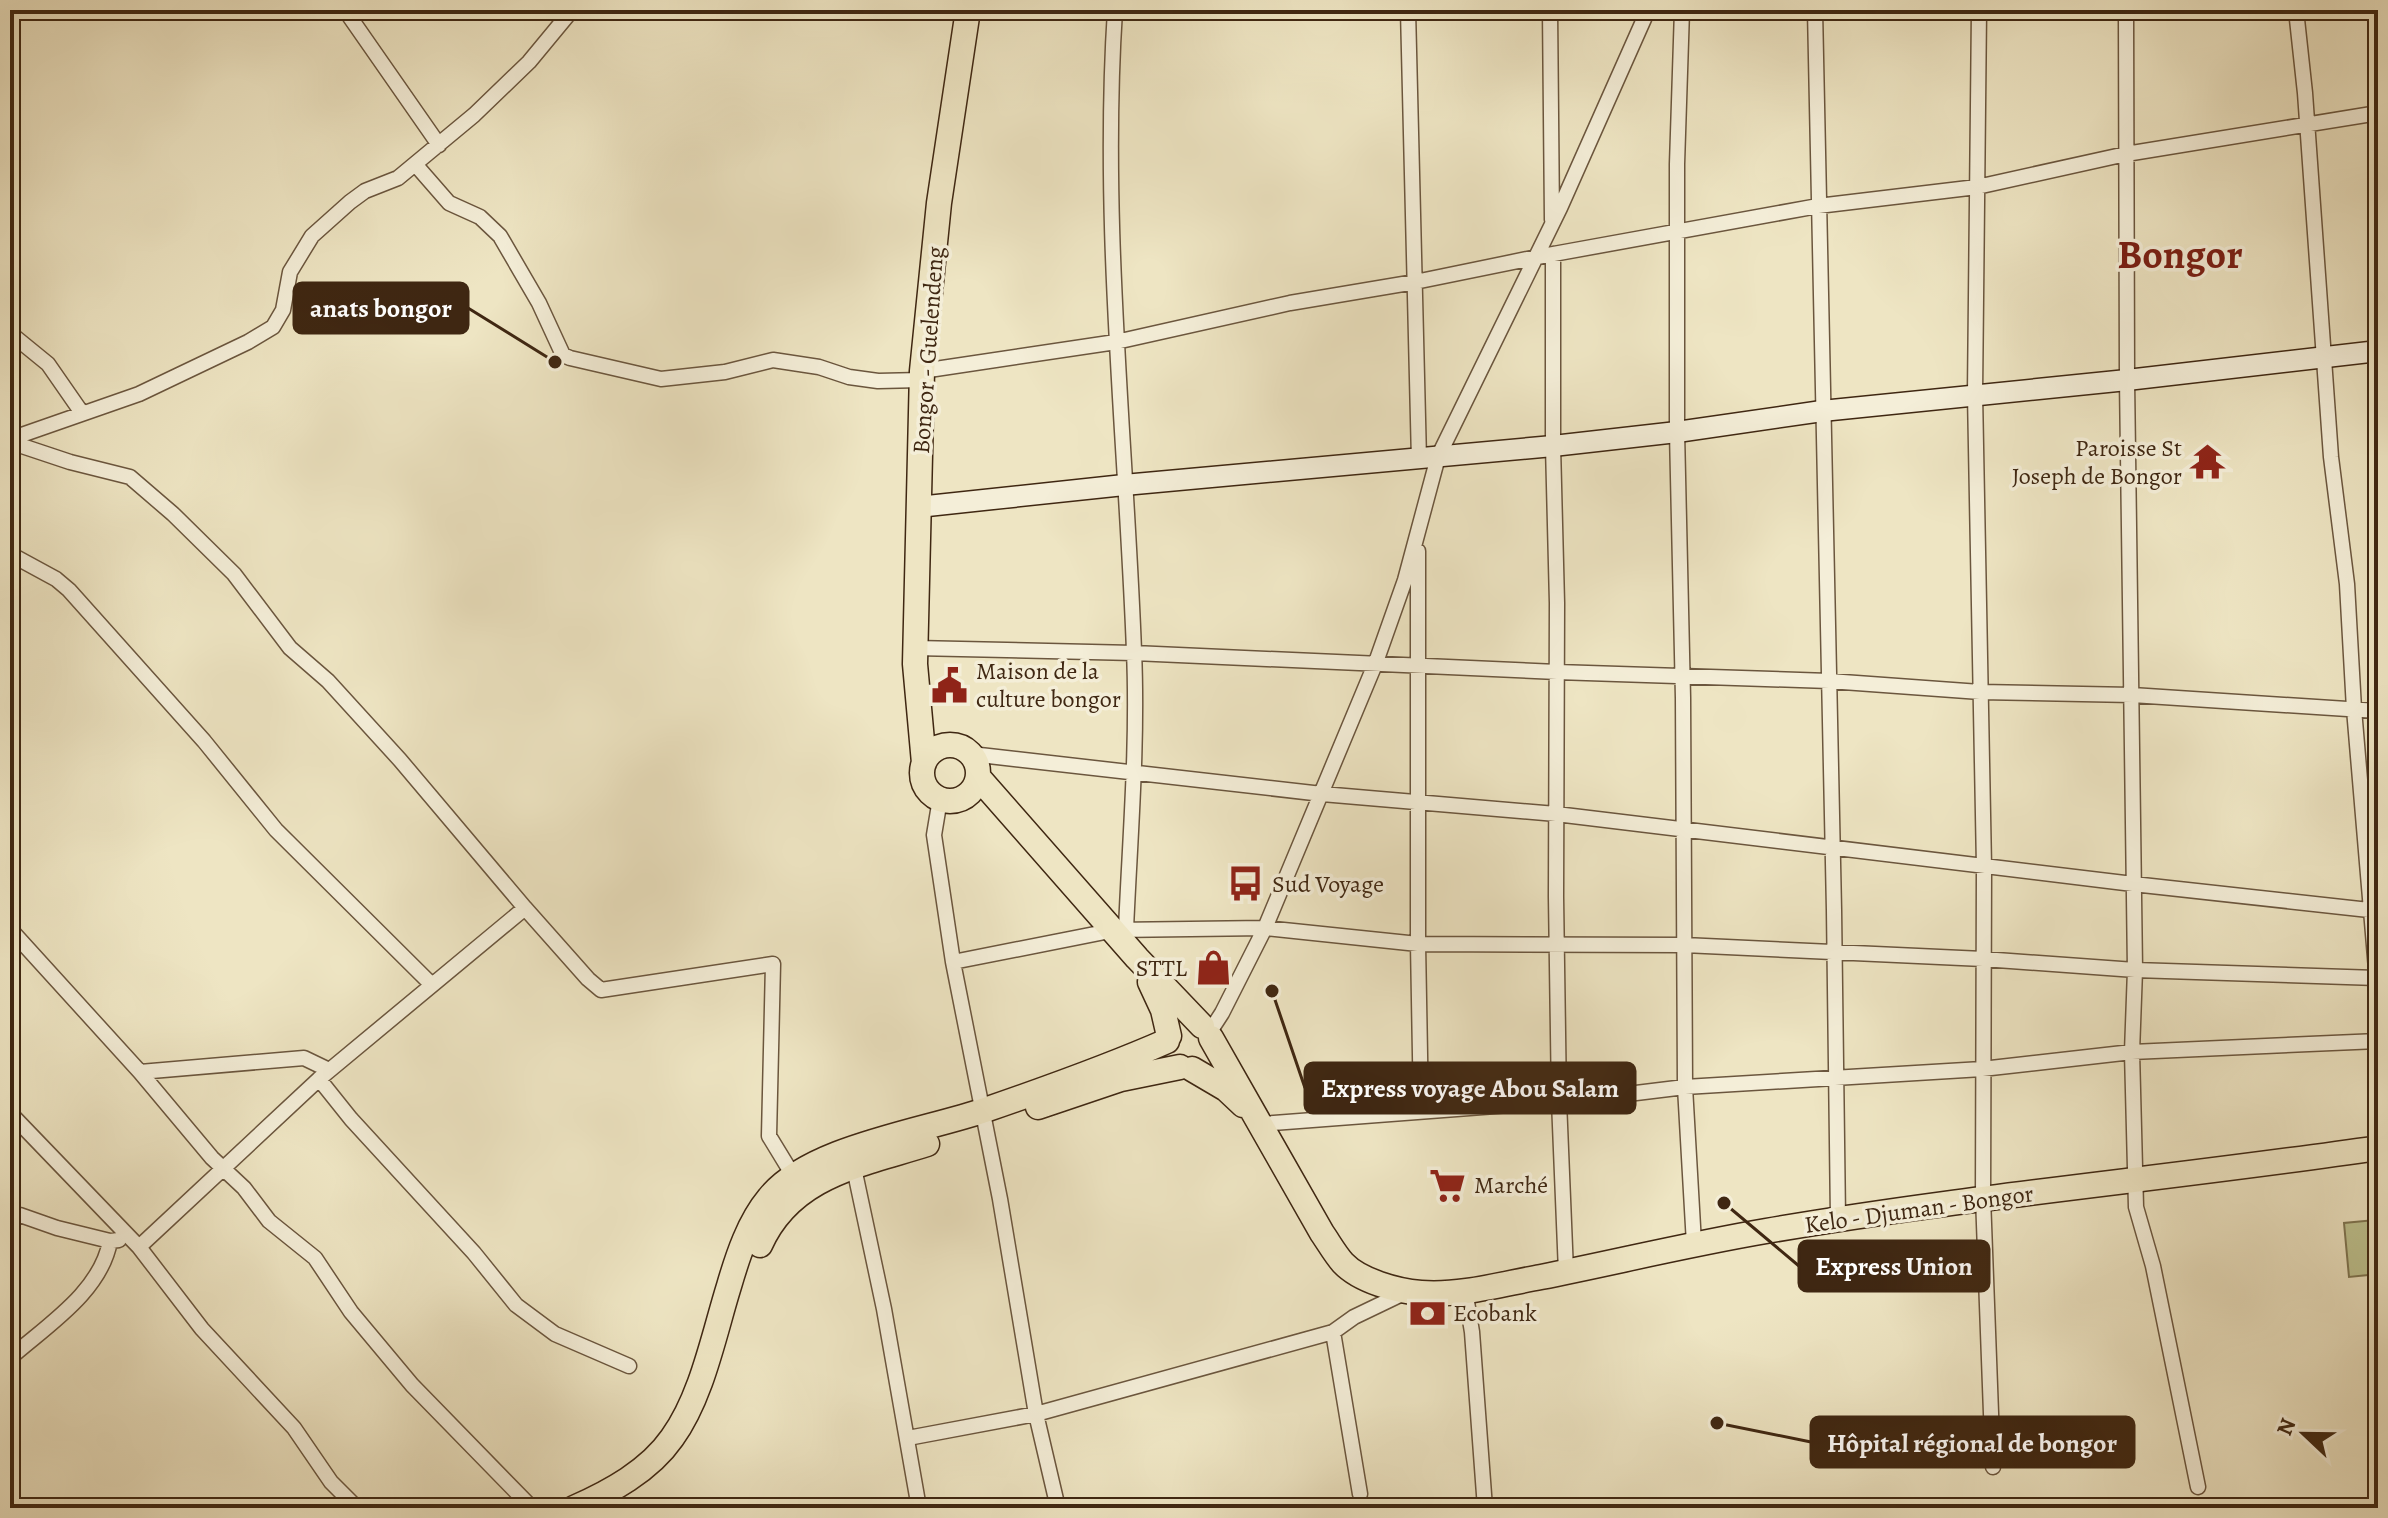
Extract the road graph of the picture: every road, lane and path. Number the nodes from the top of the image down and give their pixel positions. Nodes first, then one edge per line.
1 (345, 10) edge
2 (572, 10) edge
3 (968, 10) edge
4 (1115, 10) edge
5 (1408, 10) edge
6 (1550, 10) edge
7 (1648, 10) edge
8 (1682, 10) edge
9 (1815, 10) edge
10 (1979, 10) edge
11 (2126, 10) edge
12 (2296, 10) edge
13 (2378, 113) edge
14 (2307, 126) junction
15 (439, 145) junction
16 (2126, 154) junction
17 (415, 164) junction
18 (1977, 187) junction
19 (1818, 206) junction
20 (1552, 225) junction
21 (1677, 232) junction
22 (1553, 254) junction
23 (1537, 257) junction
24 (1415, 282) junction
25 (10, 333) edge
26 (1116, 342) junction
27 (2378, 351) edge
28 (2323, 356) junction
29 (921, 376) junction
30 (2127, 380) junction
31 (1975, 394) junction
32 (1822, 411) junction
33 (82, 413) junction
34 (1677, 432) junction
35 (10, 440) edge
36 (1553, 446) junction
37 (1428, 458) junction
38 (1124, 485) junction
39 (918, 507) junction
40 (1418, 533) junction
41 (10, 554) edge
42 (915, 648) junction
43 (1134, 653) junction
44 (1376, 662) junction
45 (1418, 666) junction
46 (1557, 672) junction
47 (1682, 675) junction
48 (1829, 681) junction
49 (916, 691) junction
50 (1980, 692) junction
51 (2132, 695) junction
52 (2354, 709) junction
53 (2378, 711) edge
54 (967, 758) junction
55 (924, 763) junction
56 (1133, 773) junction
57 (1322, 794) junction
58 (948, 800) junction
59 (1418, 802) junction
60 (1556, 814) junction
61 (1017, 819) junction
62 (1683, 829) junction
63 (1832, 848) junction
64 (1984, 867) junction
65 (2133, 884) junction
66 (525, 908) junction
67 (2376, 911) edge
68 (1265, 928) junction
69 (10, 929) edge
70 (1120, 930) junction
71 (1557, 943) junction
72 (1418, 944) junction
73 (1684, 945) junction
74 (1833, 953) junction
75 (1137, 958) junction
76 (1983, 959) junction
77 (953, 962) junction
78 (2135, 970) junction
79 (431, 984) junction
80 (2377, 985) edge
81 (1208, 1033) junction
82 (1168, 1039) junction
83 (2378, 1041) edge
84 (2132, 1052) junction
85 (1186, 1068) junction
86 (1982, 1069) junction
87 (140, 1072) junction
88 (324, 1075) junction
89 (1838, 1078) junction
90 (1685, 1087) junction
91 (1559, 1101) junction
92 (1421, 1110) junction
93 (10, 1113) edge
94 (984, 1118) junction
95 (1261, 1124) junction
96 (2378, 1148) edge
97 (854, 1168) junction
98 (224, 1169) junction
99 (794, 1177) junction
100 (2136, 1181) junction
101 (1983, 1197) junction
102 (10, 1219) edge
103 (1838, 1219) junction
104 (110, 1241) junction
105 (135, 1243) junction
106 (1694, 1244) junction
107 (1566, 1272) junction
108 (1465, 1290) junction
109 (1407, 1291) junction
110 (1333, 1332) junction
111 (10, 1358) edge
112 (629, 1366) dead end
113 (1036, 1414) junction
114 (908, 1438) junction
115 (1993, 1467) dead end
116 (2198, 1487) dead end
117 (1360, 1494) dead end
118 (357, 1508) edge
119 (532, 1508) edge
120 (574, 1508) edge
121 (609, 1508) edge
122 (919, 1508) edge
123 (1058, 1508) edge
124 (1485, 1508) edge

1 - 15 street
2 - 15 street
3 - 29 highway, Bongor - Guelendeng
4 - 26 street
5 - 24 street
6 - 20 street
7 - 20 street
8 - 21 street
9 - 19 street
10 - 18 street
11 - 16 street
12 - 14 street
13 - 14 street
14 - 16 street
14 - 28 street
15 - 17 street
16 - 18 street
16 - 30 street
17 - 29 street
17 - 33 street
18 - 19 street
18 - 31 street
19 - 21 street
19 - 32 street
20 - 23 street
21 - 22 street
21 - 34 street
22 - 23 street
22 - 36 street
23 - 24 street
23 - 37 street
24 - 26 street
24 - 37 street
25 - 33 street
26 - 29 street
26 - 38 street
27 - 28 street
28 - 30 street
28 - 52 street
29 - 39 highway, Bongor - Guelendeng
30 - 31 street
30 - 51 street
31 - 32 street
31 - 50 street
32 - 34 street
32 - 48 street
33 - 35 street
34 - 36 street
34 - 47 street
35 - 66 street
36 - 37 street
36 - 46 street
37 - 38 street
37 - 40 street
38 - 39 street
38 - 43 street
39 - 42 highway, Bongor - Guelendeng
40 - 44 street
40 - 45 street
41 - 79 street
42 - 43 street
42 - 49 highway, Bongor - Guelendeng
43 - 44 street
43 - 56 street
44 - 45 street
44 - 57 street
45 - 46 street
45 - 59 street
46 - 47 street
46 - 60 street
47 - 48 street
47 - 62 street
48 - 50 street
48 - 63 street
49 - 54 highway, Kelo - Djuman - Bongor
49 - 55 highway, Bongor - Guelendeng
50 - 51 street
50 - 64 street
51 - 52 street
51 - 65 street
52 - 53 street
52 - 67 street
54 - 55 highway
54 - 56 street
54 - 58 highway
54 - 61 highway, Kelo - Djuman - Bongor
55 - 58 highway
56 - 57 street
56 - 70 street
57 - 59 street
57 - 68 street
58 - 61 highway
58 - 77 street
59 - 60 street
59 - 72 street
60 - 62 street
60 - 71 street
61 - 70 highway, Kelo - Djuman - Bongor
62 - 63 street
62 - 73 street
63 - 64 street
63 - 74 street
64 - 65 street
64 - 76 street
65 - 67 street
65 - 78 street
66 - 79 street
66 - 99 street
67 - 80 street
68 - 70 street
68 - 72 street
68 - 81 street
69 - 87 street
70 - 75 highway, Kelo - Djuman - Bongor
70 - 77 street
71 - 72 street
71 - 73 street
71 - 91 street
72 - 92 street
73 - 74 street
73 - 90 street
74 - 76 street
74 - 89 street
75 - 81 highway, Kelo - Djuman - Bongor
75 - 82 highway, Kelo - Djuman - Bongor
76 - 78 street
76 - 86 street
77 - 94 street
78 - 80 street
78 - 84 street
79 - 88 street
81 - 82 highway
81 - 85 highway
81 - 95 highway, Kelo - Djuman - Bongor
82 - 85 highway
82 - 94 highway
83 - 84 street
84 - 86 street
84 - 100 street
85 - 94 highway
85 - 95 highway, Kelo - Djuman - Bongor
86 - 89 street
86 - 101 street
87 - 88 street
87 - 98 street
88 - 98 street
88 - 112 street
89 - 90 street
89 - 103 street
90 - 91 street
90 - 106 street
91 - 92 street
91 - 107 street
92 - 95 street
93 - 105 street
94 - 97 highway
94 - 99 highway
94 - 113 street
95 - 109 highway, Kelo - Djuman - Bongor
96 - 100 highway, Kelo - Djuman - Bongor
97 - 114 street
97 - 121 highway
98 - 105 street
98 - 119 street
99 - 120 highway
100 - 101 highway, Kelo - Djuman - Bongor
100 - 116 street
101 - 103 highway, Kelo - Djuman - Bongor
101 - 115 street
102 - 104 street
103 - 106 highway, Kelo - Djuman - Bongor
104 - 105 street
104 - 111 street
105 - 118 street
106 - 107 highway, Kelo - Djuman - Bongor
107 - 108 highway, Kelo - Djuman - Bongor
108 - 109 highway, Kelo - Djuman - Bongor
108 - 124 street
109 - 110 street
110 - 113 street
110 - 117 street
113 - 114 street
113 - 123 street
114 - 122 street

